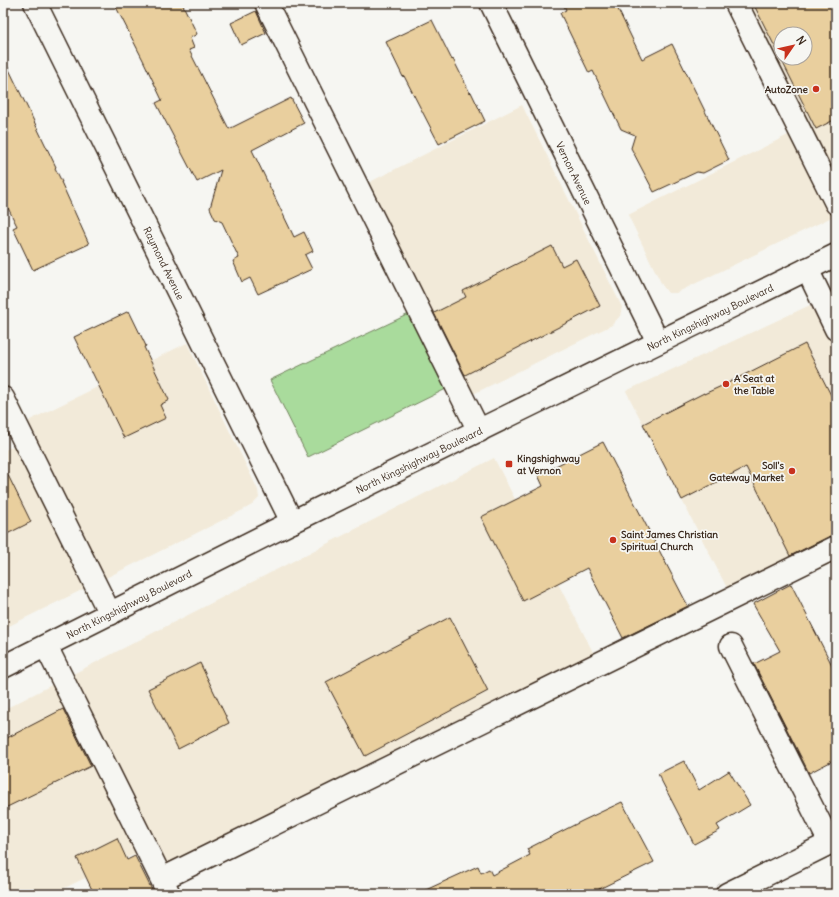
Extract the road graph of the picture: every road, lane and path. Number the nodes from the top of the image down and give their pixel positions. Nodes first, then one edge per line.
1 (35, 3) edge
2 (266, 3) edge
3 (491, 3) edge
4 (736, 3) edge
5 (836, 203) edge
6 (836, 255) edge
7 (807, 269) junction
8 (836, 329) edge
9 (658, 342) junction
10 (3, 398) edge
11 (479, 431) junction
12 (292, 522) junction
13 (836, 547) edge
14 (110, 614) junction
15 (46, 646) junction
16 (732, 646) dead end
17 (3, 667) edge
18 (833, 841) edge
19 (166, 886) edge
20 (727, 894) edge

1 - 12 street, Raymond Avenue
2 - 11 street
3 - 9 street, Vernon Avenue
4 - 5 street
6 - 7 street, North Kingshighway Boulevard
7 - 8 street
7 - 9 street, North Kingshighway Boulevard
9 - 11 street, North Kingshighway Boulevard
10 - 14 street
11 - 12 street, North Kingshighway Boulevard
12 - 14 street, North Kingshighway Boulevard
13 - 19 street
14 - 15 street, North Kingshighway Boulevard
15 - 17 street, North Kingshighway Boulevard
15 - 19 street
16 - 18 street
18 - 20 street

